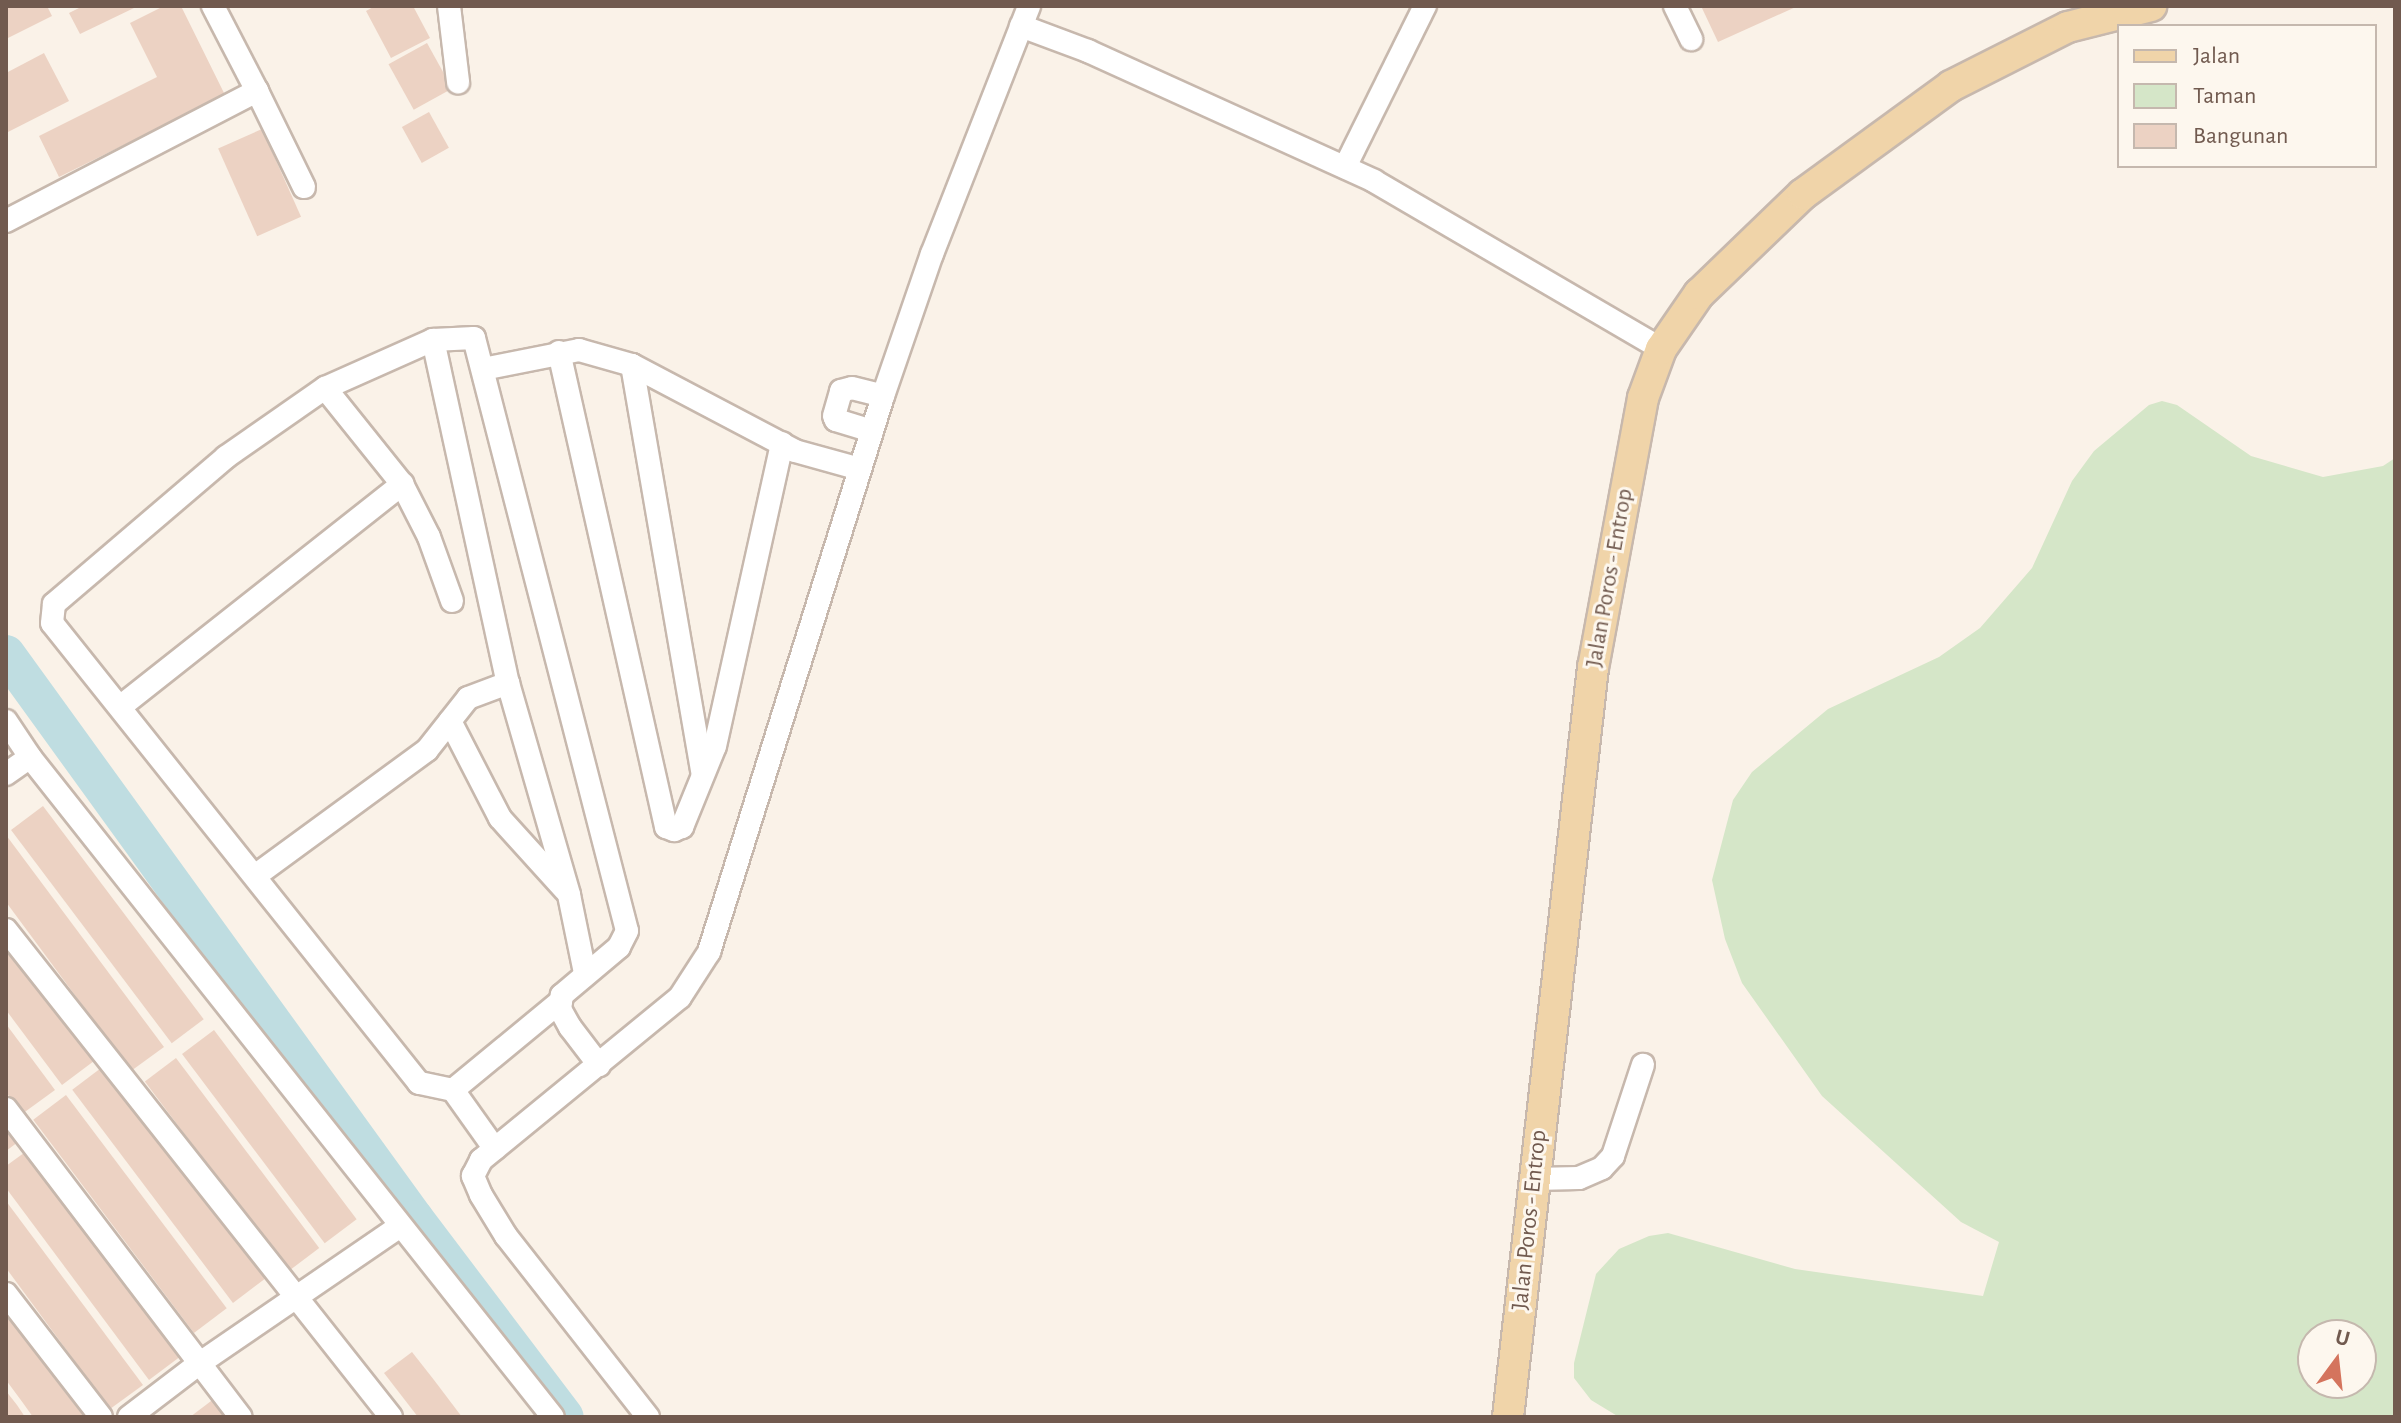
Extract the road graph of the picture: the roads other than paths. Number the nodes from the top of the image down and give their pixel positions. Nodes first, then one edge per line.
1 (213, 6) edge
2 (449, 6) edge
3 (1425, 6) edge
4 (1675, 6) edge
5 (2151, 6) edge
6 (1025, 16) edge
7 (1691, 39) dead end
8 (458, 82) dead end
9 (257, 91) junction
10 (1345, 167) junction
11 (304, 187) dead end
12 (6, 221) edge
13 (433, 340) junction
14 (1661, 349) junction
15 (559, 352) junction
16 (632, 365) junction
17 (483, 369) junction
18 (325, 388) junction
19 (883, 396) junction
20 (872, 431) junction
21 (782, 443) junction
22 (860, 469) junction
23 (402, 484) junction
24 (452, 601) dead end
25 (508, 683) junction
26 (120, 707) junction
27 (6, 721) edge
28 (450, 721) junction
29 (30, 757) junction
30 (6, 774) edge
31 (703, 774) junction
32 (255, 876) junction
33 (569, 895) junction
34 (6, 930) edge
35 (585, 973) junction
36 (561, 1001) junction
37 (589, 1053) junction
38 (1643, 1065) dead end
39 (453, 1090) junction
40 (6, 1109) edge
41 (495, 1149) junction
42 (1534, 1179) junction
43 (400, 1226) junction
44 (6, 1294) edge
45 (297, 1296) junction
46 (200, 1363) junction
47 (101, 1417) edge
48 (129, 1417) edge
49 (241, 1417) edge
50 (391, 1417) edge
51 (553, 1417) edge
52 (648, 1417) edge
53 (1508, 1417) edge

1 - 9 street
2 - 8 street
3 - 10 street
4 - 7 street
5 - 14 main road, Jalan Poros - Entrop
6 - 10 street
6 - 19 street
9 - 11 street
9 - 12 street
10 - 14 street
13 - 17 street
13 - 18 street
13 - 25 street
14 - 42 main road, Jalan Poros - Entrop
15 - 16 street
15 - 17 street
15 - 31 street
16 - 21 street
16 - 31 street
17 - 35 street
18 - 23 street
18 - 26 street
19 - 20 street
19 - 20 street
20 - 22 street
21 - 22 street
21 - 31 street
22 - 37 street
23 - 24 street
23 - 26 street
25 - 28 street
25 - 33 street
26 - 32 street
27 - 29 street
28 - 32 street
28 - 33 street
29 - 30 street
29 - 43 street
32 - 39 street
33 - 35 street
34 - 45 street
35 - 36 street
36 - 37 street
36 - 39 street
37 - 41 street
38 - 42 street
39 - 41 street
40 - 46 street
41 - 52 street
42 - 53 main road, Jalan Poros - Entrop
43 - 45 street
43 - 51 street
44 - 47 street
45 - 46 street
45 - 50 street
46 - 48 street
46 - 49 street

